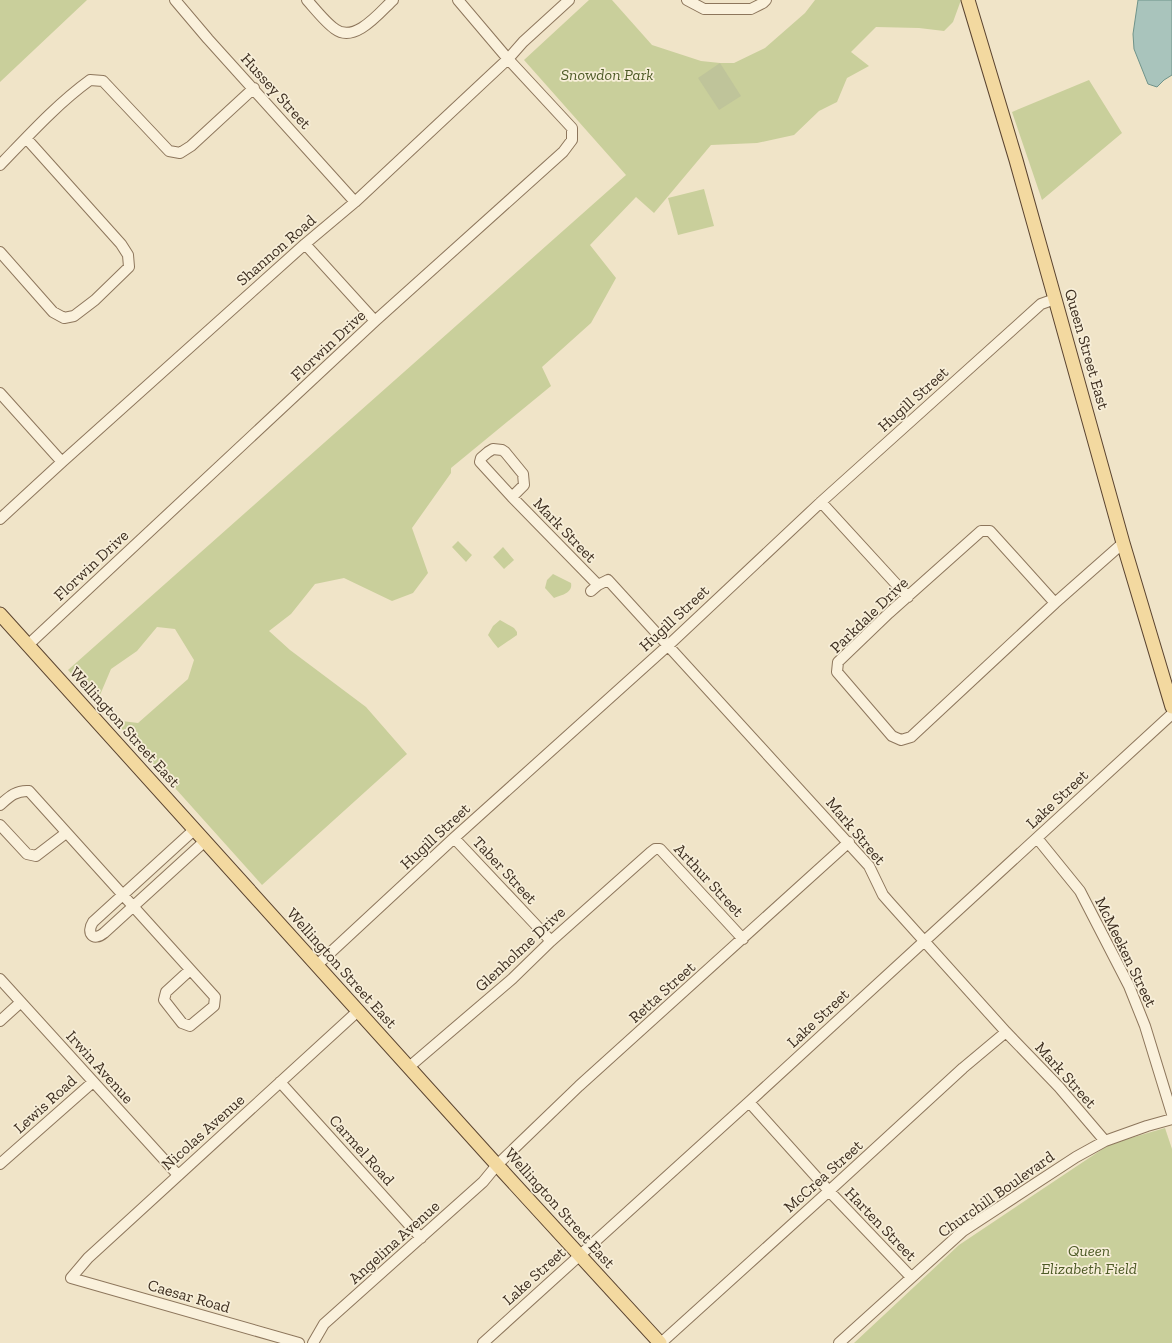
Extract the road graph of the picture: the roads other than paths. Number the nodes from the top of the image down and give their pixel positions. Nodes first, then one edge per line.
1 (175, 0) edge
2 (307, 0) edge
3 (393, 0) edge
4 (458, 0) edge
5 (569, 0) edge
6 (687, 0) edge
7 (766, 0) edge
8 (968, 0) edge
9 (508, 59) junction
10 (254, 88) junction
11 (26, 138) junction
12 (0, 165) edge
13 (355, 202) junction
14 (305, 244) junction
15 (0, 252) edge
16 (1055, 299) junction
17 (375, 321) junction
18 (0, 393) edge
19 (62, 462) junction
20 (512, 497) junction
21 (822, 502) junction
22 (0, 519) edge
23 (1123, 543) junction
24 (908, 597) junction
25 (1055, 603) junction
26 (0, 614) edge
27 (28, 645) junction
28 (667, 646) junction
29 (1172, 708) edge
30 (1172, 714) edge
31 (2, 799) edge
32 (0, 825) edge
33 (195, 830) junction
34 (66, 833) junction
35 (454, 838) junction
36 (1037, 838) junction
37 (205, 841) junction
38 (848, 842) junction
39 (650, 852) joint
40 (122, 895) junction
41 (133, 907) junction
42 (743, 939) junction
43 (551, 941) junction
44 (924, 942) junction
45 (317, 965) junction
46 (190, 970) junction
47 (0, 979) edge
48 (21, 1002) junction
49 (358, 1011) junction
50 (0, 1021) edge
51 (1006, 1032) junction
52 (409, 1067) junction
53 (93, 1082) junction
54 (280, 1082) junction
55 (749, 1102) junction
56 (1172, 1114) edge
57 (1172, 1118) edge
58 (1105, 1141) junction
59 (0, 1164) edge
60 (497, 1164) junction
61 (178, 1175) junction
62 (829, 1191) junction
63 (421, 1238) junction
64 (580, 1255) junction
65 (911, 1277) junction
66 (71, 1278) joint
67 (299, 1343) edge
68 (313, 1343) edge
69 (483, 1343) edge
70 (661, 1343) edge
71 (840, 1343) edge

1 - 10 street, Hussey Street
2 - 3 street
4 - 9 street, Florwin Drive
5 - 9 street, Shannon Road
6 - 7 street
8 - 16 main road, Queen Street East
9 - 13 street, Shannon Road
9 - 17 street, Florwin Drive
10 - 11 street
10 - 13 street, Hussey Street
11 - 12 street
11 - 15 street
13 - 14 street, Shannon Road
14 - 17 street
14 - 19 street, Shannon Road
16 - 21 street, Hugill Street
16 - 23 main road, Queen Street East
17 - 27 street, Florwin Drive
18 - 19 street
19 - 22 street, Shannon Road
20 - 20 street, Mark Street
20 - 28 street, Mark Street
21 - 24 street
21 - 28 street, Hugill Street
23 - 25 street, Parkdale Drive
23 - 29 main road, Queen Street East
24 - 25 street, Parkdale Drive
24 - 25 street, Parkdale Drive
26 - 27 main road, Wellington Street East
27 - 33 main road, Wellington Street East
28 - 35 street, Hugill Street
28 - 38 street, Mark Street
30 - 36 street, Lake Street
31 - 34 street
32 - 34 street
33 - 37 main road, Wellington Street East
33 - 40 street
34 - 40 street
35 - 43 street, Taber Street
35 - 45 street, Hugill Street
36 - 44 street, Lake Street
36 - 56 street, McMeeken Street
37 - 41 street
37 - 45 main road, Wellington Street East
38 - 42 street, Retta Street
38 - 44 street, Mark Street
39 - 42 street, Arthur Street
39 - 43 street, Glenholme Drive
40 - 41 street
40 - 41 street
41 - 46 street
42 - 60 street, Retta Street
43 - 52 street, Glenholme Drive
44 - 51 street, Mark Street
44 - 55 street, Lake Street
45 - 49 main road, Wellington Street East
46 - 46 street
47 - 48 street, Irwin Avenue
48 - 50 street
48 - 53 street, Irwin Avenue
49 - 52 main road, Wellington Street East
49 - 54 street, Nicolas Avenue
51 - 58 street, Mark Street
51 - 62 street, McCrea Street
52 - 60 main road, Wellington Street East
53 - 59 street, Lewis Road
53 - 61 street, Irwin Avenue
54 - 61 street, Nicolas Avenue
54 - 63 street, Carmel Road
55 - 62 street, Harten Street
55 - 64 street, Lake Street
57 - 58 street, Churchill Boulevard
58 - 65 street, Churchill Boulevard
60 - 63 street, Angelina Avenue
60 - 64 main road, Wellington Street East
61 - 66 street, Nicolas Avenue
62 - 65 street, Harten Street
62 - 70 street, McCrea Street
63 - 68 street, Angelina Avenue
64 - 69 street, Lake Street
64 - 70 main road, Wellington Street East
65 - 71 street, Churchill Boulevard
66 - 67 street, Caesar Road

